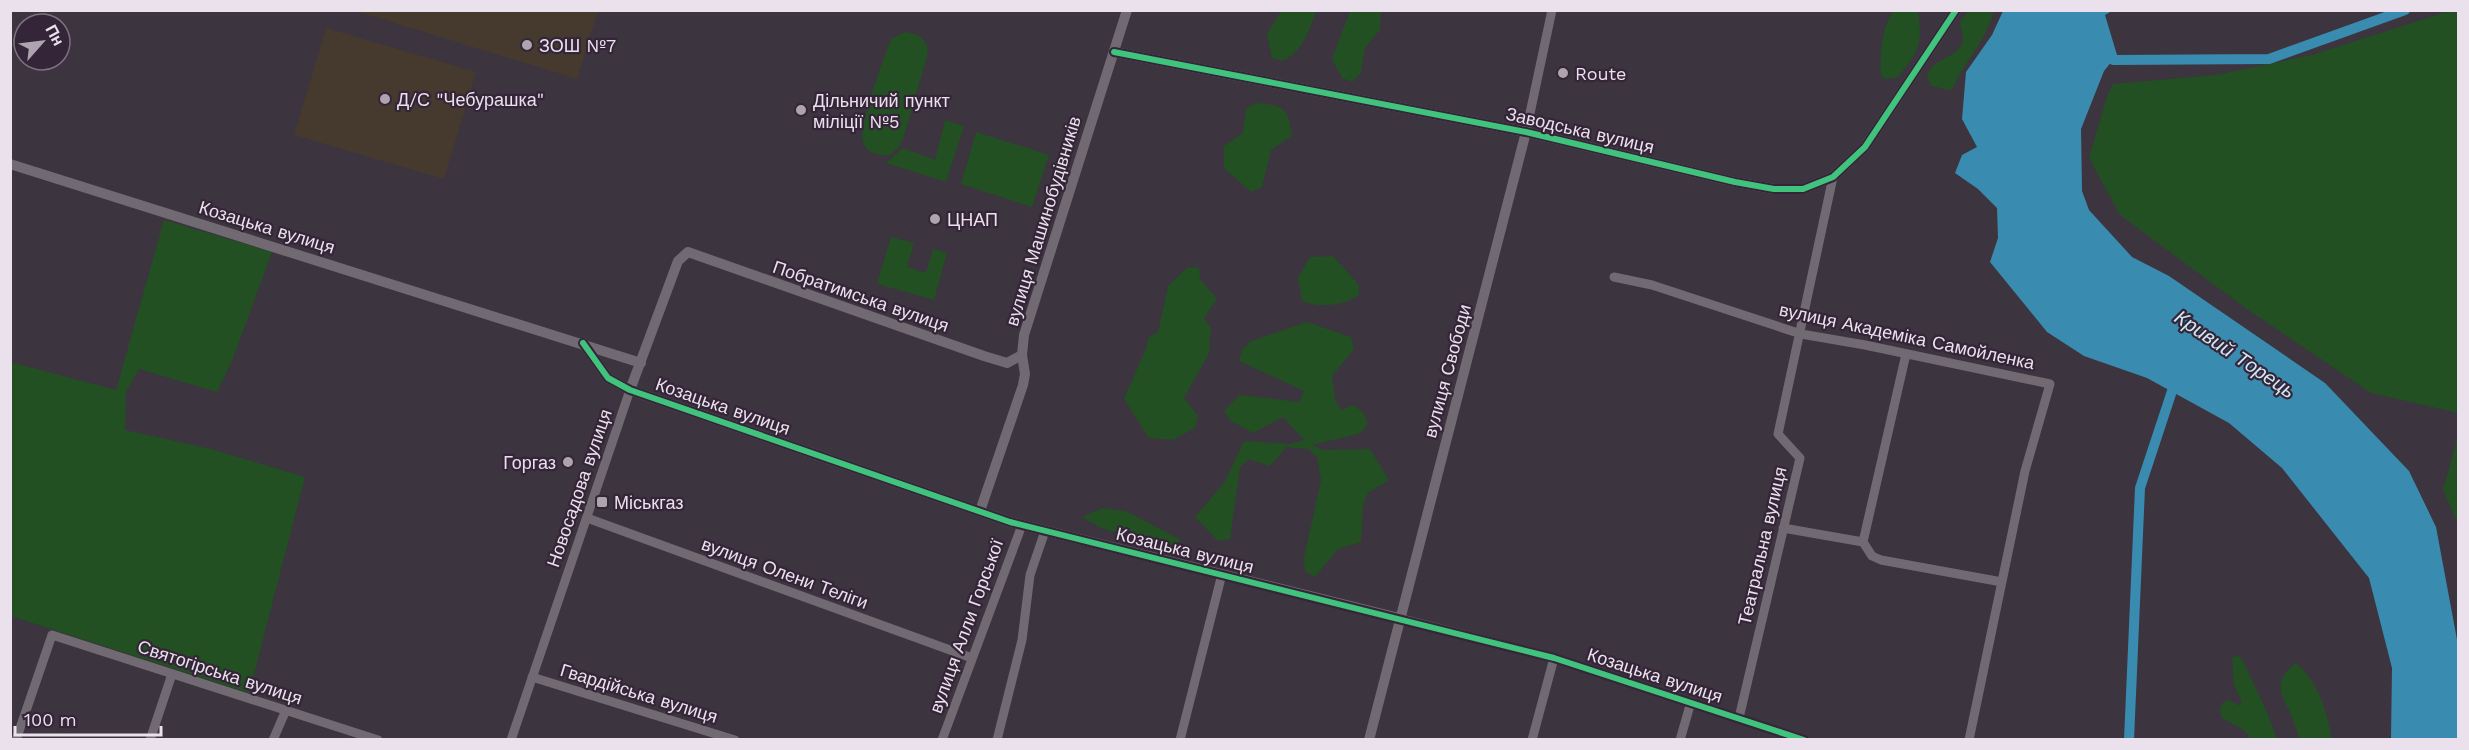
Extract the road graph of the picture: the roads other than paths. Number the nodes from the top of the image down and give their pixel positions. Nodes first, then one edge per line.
1 (1127, 10) edge
2 (1552, 10) edge
3 (1956, 10) edge
4 (1114, 52) junction
5 (1526, 132) junction
6 (10, 164) edge
7 (1833, 177) junction
8 (688, 252) joint
9 (1614, 277) dead end
10 (1801, 334) junction
11 (583, 343) junction
12 (1906, 354) junction
13 (1022, 355) junction
14 (641, 363) junction
15 (630, 390) junction
16 (980, 511) junction
17 (586, 518) junction
18 (1022, 525) junction
19 (1783, 528) junction
20 (1045, 531) junction
21 (1863, 542) junction
22 (1222, 574) junction
23 (2002, 582) junction
24 (1399, 618) junction
25 (972, 658) junction
26 (1554, 658) junction
27 (172, 674) junction
28 (532, 677) junction
29 (1691, 702) junction
30 (286, 710) junction
31 (1739, 718) junction
32 (16, 740) edge
33 (150, 740) edge
34 (273, 740) edge
35 (378, 740) edge
36 (511, 740) edge
37 (735, 740) edge
38 (942, 740) edge
39 (997, 740) edge
40 (1180, 740) edge
41 (1369, 740) edge
42 (1532, 740) edge
43 (1680, 740) edge
44 (1803, 740) edge
45 (1970, 740) edge

1 - 4 street, вулиця Машинобудівників
2 - 5 street, вулиця Свободи
3 - 7 street, Заводська вулиця
4 - 5 street, Заводська вулиця
4 - 13 street, вулиця Машинобудівників
5 - 7 street, Заводська вулиця
5 - 24 street, вулиця Свободи
6 - 11 street, Козацька вулиця
7 - 10 street, Театральна вулиця
8 - 13 street, Побратимська вулиця
8 - 14 street, Новосадова вулиця
9 - 10 street, вулиця Академіка Самойленка
10 - 12 street, вулиця Академіка Самойленка
10 - 19 street, Театральна вулиця
11 - 14 street, Козацька вулиця
11 - 15 street, Козацька вулиця
12 - 21 street
12 - 23 street, вулиця Академіка Самойленка
13 - 16 street, вулиця Машинобудівників
14 - 15 street, Новосадова вулиця
15 - 16 street, Козацька вулиця
15 - 17 street, Новосадова вулиця
16 - 18 street, Козацька вулиця
17 - 25 street, вулиця Олени Теліги
17 - 28 street, Новосадова вулиця
18 - 20 street, Козацька вулиця
18 - 25 street, вулиця Алли Горської
19 - 21 street
19 - 31 street, Театральна вулиця
20 - 22 street, Козацька вулиця
20 - 39 street
21 - 23 street
22 - 24 street, Козацька вулиця
22 - 40 street
23 - 45 street, вулиця Академіка Самойленка
24 - 26 street, Козацька вулиця
24 - 41 street, вулиця Свободи
25 - 38 street, вулиця Алли Горської
26 - 29 street, Козацька вулиця
26 - 42 street
27 - 30 street, Святогірська вулиця
27 - 32 street, Святогірська вулиця
27 - 33 street
28 - 36 street, Новосадова вулиця
28 - 37 street, Гвардійська вулиця
29 - 31 street, Козацька вулиця
29 - 43 street
30 - 34 street
30 - 35 street, Святогірська вулиця
31 - 44 street, Козацька вулиця

